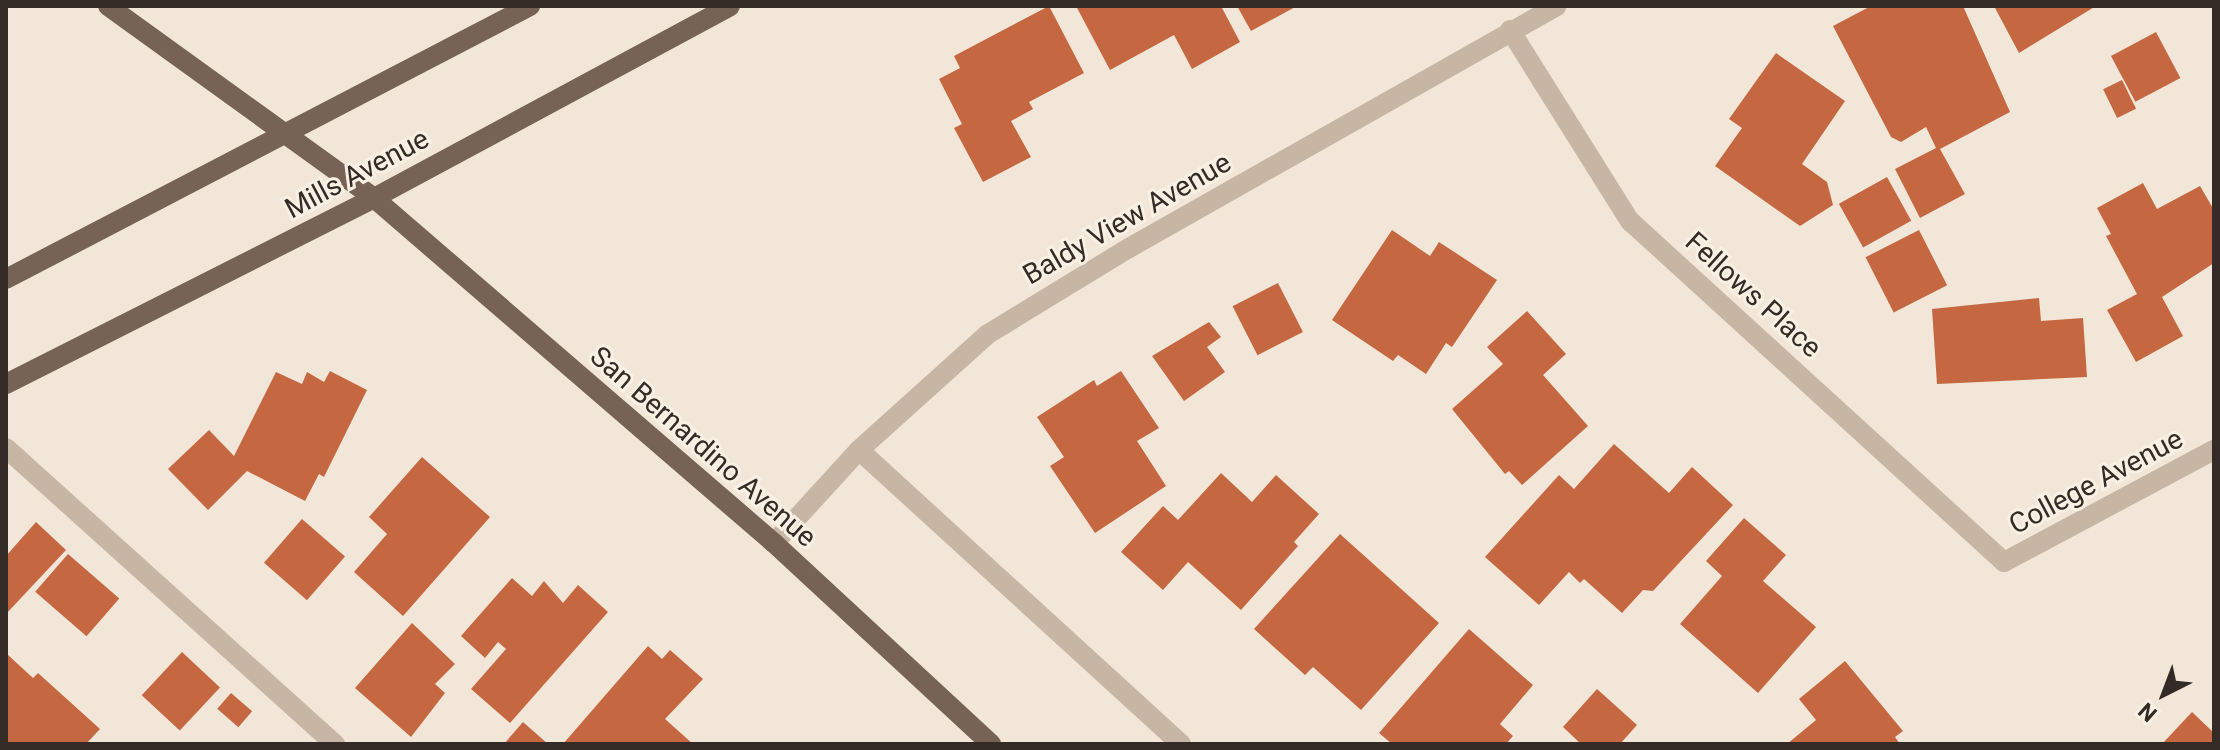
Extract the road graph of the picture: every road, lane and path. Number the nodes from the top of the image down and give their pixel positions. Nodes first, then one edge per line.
1 (108, 6) edge
2 (530, 6) edge
3 (730, 6) edge
4 (1556, 6) edge
5 (1510, 30) junction
6 (288, 136) junction
7 (374, 198) junction
8 (6, 279) edge
9 (6, 384) edge
10 (6, 448) edge
11 (859, 450) junction
12 (2214, 450) edge
13 (774, 543) junction
14 (2004, 562) joint
15 (335, 744) edge
16 (991, 744) edge
17 (1181, 744) edge

1 - 6 main road, San Bernardino Avenue
2 - 6 main road
3 - 7 main road, Mills Avenue
4 - 5 street, Baldy View Avenue
5 - 11 street, Baldy View Avenue
5 - 14 street, Fellows Place
6 - 7 main road, San Bernardino Avenue
6 - 8 main road
7 - 9 main road, Mills Avenue
7 - 13 main road, San Bernardino Avenue
10 - 15 street
11 - 13 street, Baldy View Avenue
11 - 17 street
12 - 14 street, College Avenue
13 - 16 main road, San Bernardino Avenue

